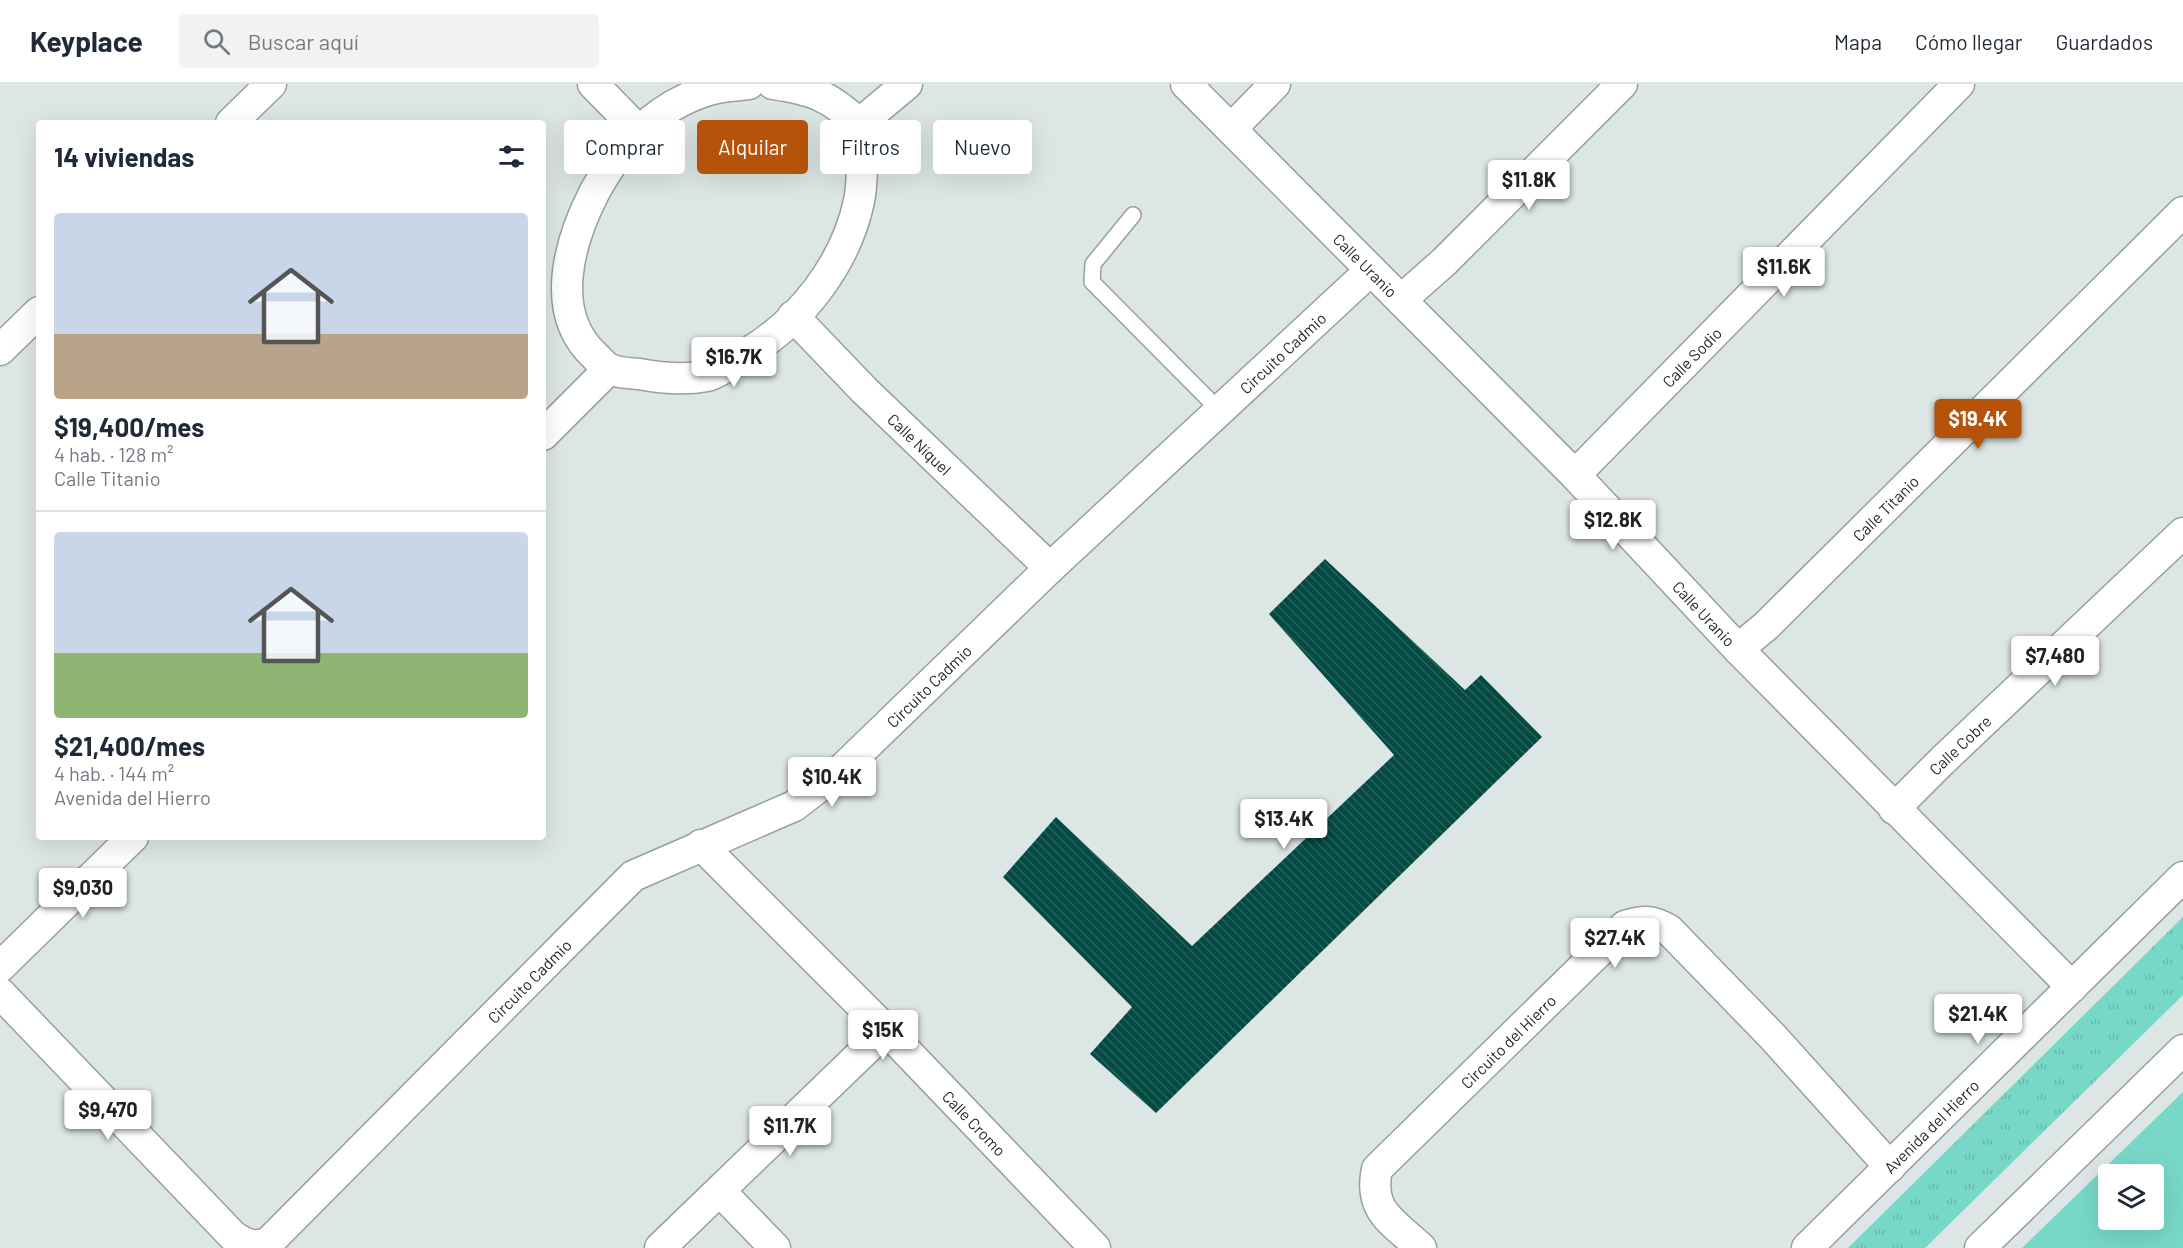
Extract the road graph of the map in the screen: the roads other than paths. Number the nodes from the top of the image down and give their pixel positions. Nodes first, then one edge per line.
1 (271, 84) edge
2 (593, 84) edge
3 (749, 84) edge
4 (773, 84) edge
5 (907, 84) edge
6 (1186, 84) edge
7 (1275, 84) edge
8 (1622, 84) edge
9 (1959, 84) edge
10 (234, 120) edge
11 (628, 120) edge
12 (653, 120) edge
13 (855, 120) edge
14 (864, 120) edge
15 (1231, 129) junction
16 (605, 174) edge
17 (861, 174) edge
18 (2183, 212) edge
19 (1133, 215) dead end
20 (1371, 270) junction
21 (1401, 300) junction
22 (36, 315) edge
23 (793, 316) junction
24 (0, 350) edge
25 (609, 369) junction
26 (1220, 411) junction
27 (546, 432) edge
28 (1575, 475) junction
29 (2183, 533) edge
30 (1050, 568) junction
31 (1738, 649) junction
32 (1894, 809) junction
33 (130, 840) edge
34 (701, 845) junction
35 (2183, 877) edge
36 (0, 967) edge
37 (2072, 987) junction
38 (0, 993) edge
39 (886, 1030) junction
40 (2183, 1050) edge
41 (1890, 1167) junction
42 (720, 1191) junction
43 (660, 1248) edge
44 (774, 1248) edge
45 (1095, 1248) edge
46 (1421, 1248) edge
47 (1807, 1248) edge
48 (1980, 1248) edge

1 - 10 street
2 - 11 street
3 - 12 street
4 - 13 street
5 - 14 street
6 - 15 street, Calle Uranio
7 - 15 street
8 - 21 street
9 - 28 street, Calle Sodio
15 - 20 street, Calle Uranio
16 - 25 street
17 - 23 street
18 - 31 street, Calle Titanio
19 - 26 lane
20 - 21 street, Calle Uranio
20 - 26 street, Circuito Cadmio
21 - 28 street, Calle Uranio
22 - 24 street
23 - 25 street
23 - 30 street, Calle Níquel
25 - 27 street
26 - 30 street, Circuito Cadmio
28 - 31 street, Calle Uranio
29 - 32 street, Calle Cobre
30 - 34 street, Circuito Cadmio
31 - 32 street, Calle Uranio
32 - 37 street, Calle Uranio
33 - 36 street
34 - 38 street, Circuito Cadmio
34 - 39 street, Calle Cromo
35 - 37 street, Avenida del Hierro
37 - 41 street, Avenida del Hierro
39 - 42 street
39 - 45 street, Calle Cromo
40 - 48 street
41 - 46 street, Circuito del Hierro
41 - 47 street, Avenida del Hierro
42 - 43 street
42 - 44 street

